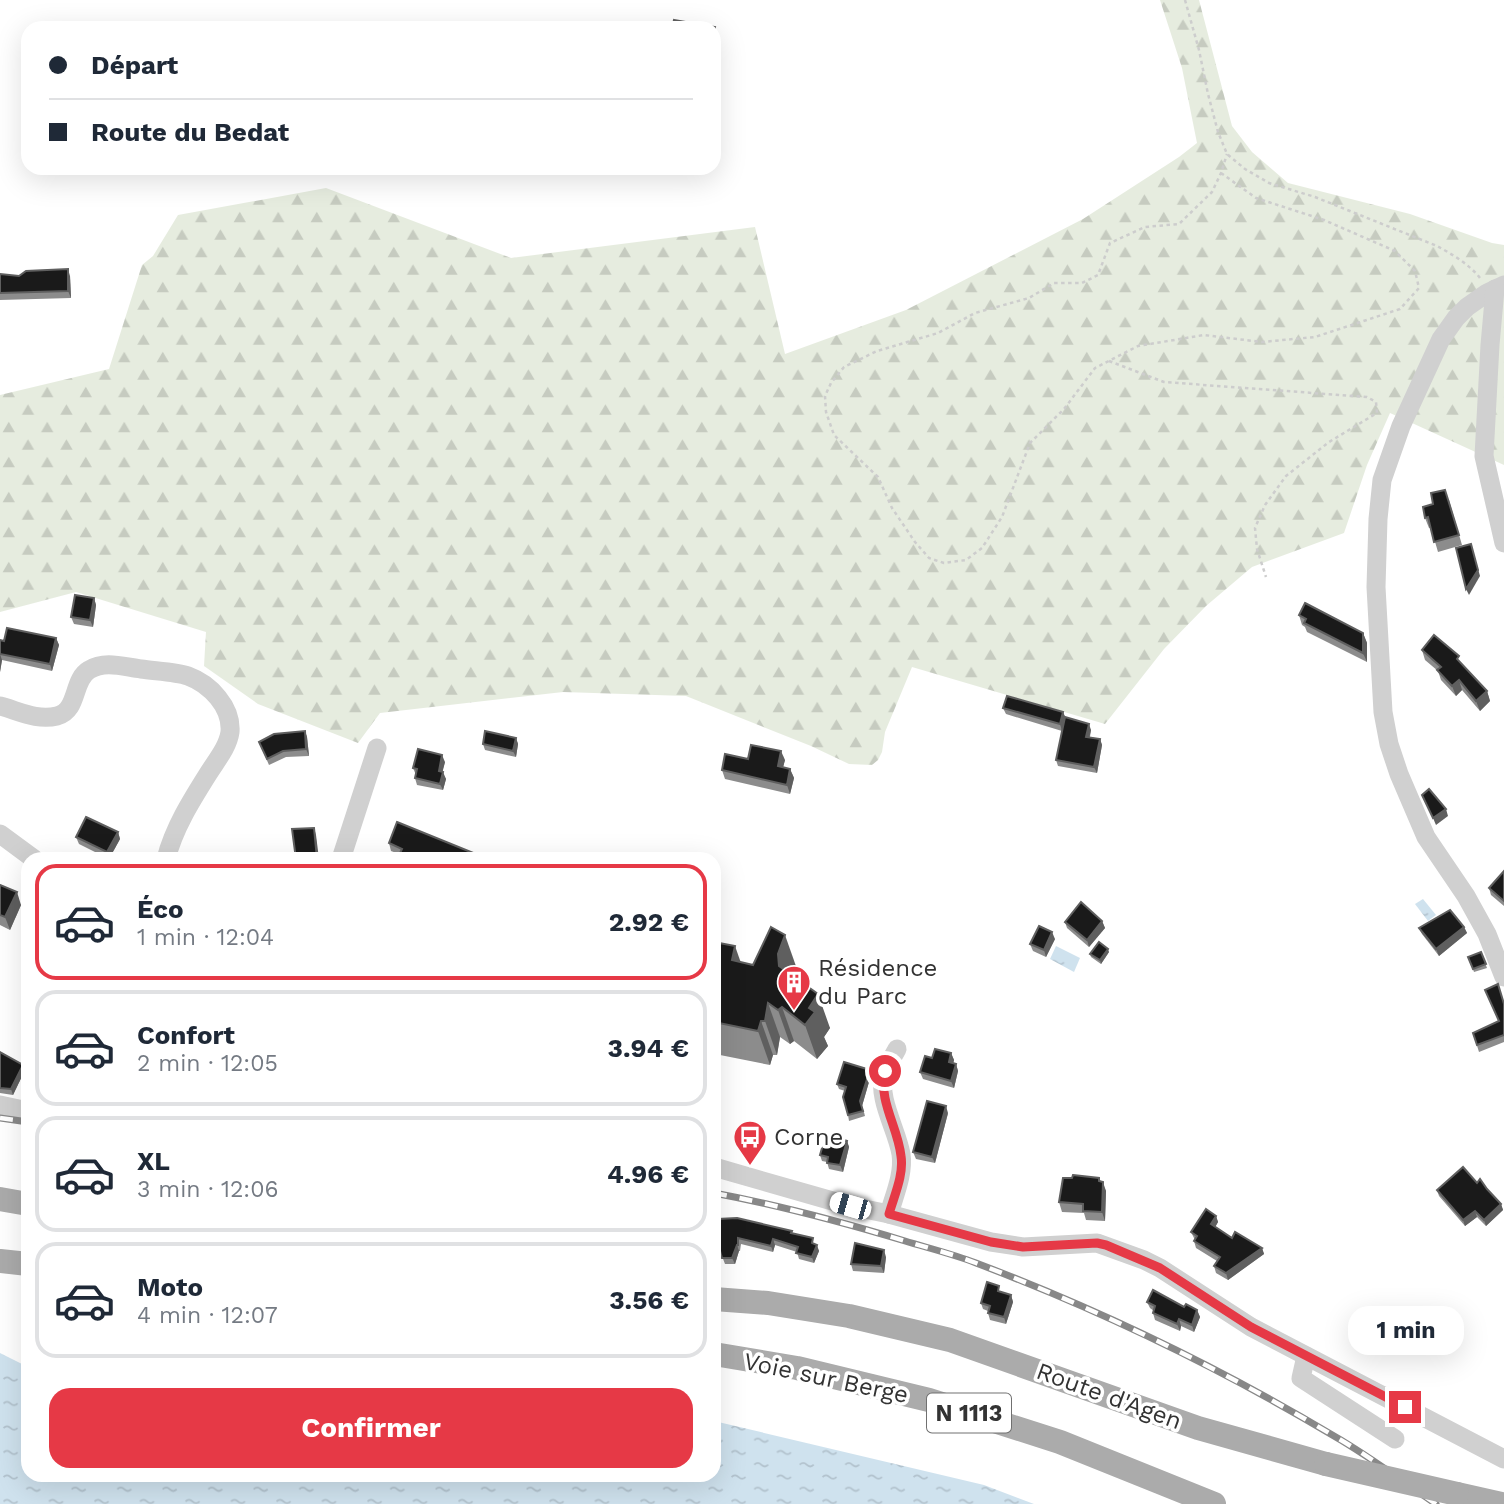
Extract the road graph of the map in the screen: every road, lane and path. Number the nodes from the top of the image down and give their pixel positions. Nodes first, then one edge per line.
1 (1185, 0) edge
2 (1227, 153) junction
3 (1221, 173) junction
4 (1495, 289) edge
5 (1109, 361) junction
6 (1504, 543) edge
7 (1266, 577) dead end
8 (0, 706) edge
9 (377, 748) dead end
10 (0, 834) edge
11 (24, 852) edge
12 (168, 852) edge
13 (343, 852) edge
14 (1504, 977) edge
15 (897, 1049) dead end
16 (0, 1105) edge
17 (21, 1110) edge
18 (721, 1169) edge
19 (0, 1199) edge
20 (21, 1203) edge
21 (889, 1214) junction
22 (0, 1261) edge
23 (21, 1263) edge
24 (721, 1300) edge
25 (721, 1355) edge
26 (1306, 1356) junction
27 (1395, 1439) dead end
28 (1504, 1459) edge
29 (1213, 1504) edge
30 (1502, 1504) edge

1 - 2 path
2 - 3 path
2 - 4 path
3 - 5 path
3 - 5 path
4 - 6 street
4 - 14 street
5 - 7 path
8 - 12 street
9 - 13 street
10 - 11 street
15 - 21 street
16 - 17 street
18 - 21 street
19 - 20 main road
21 - 26 street
22 - 23 main road
24 - 30 main road, Route d'Agen, bridge
25 - 29 main road, Voie sur Berge / N 1113
26 - 27 street
26 - 28 street

